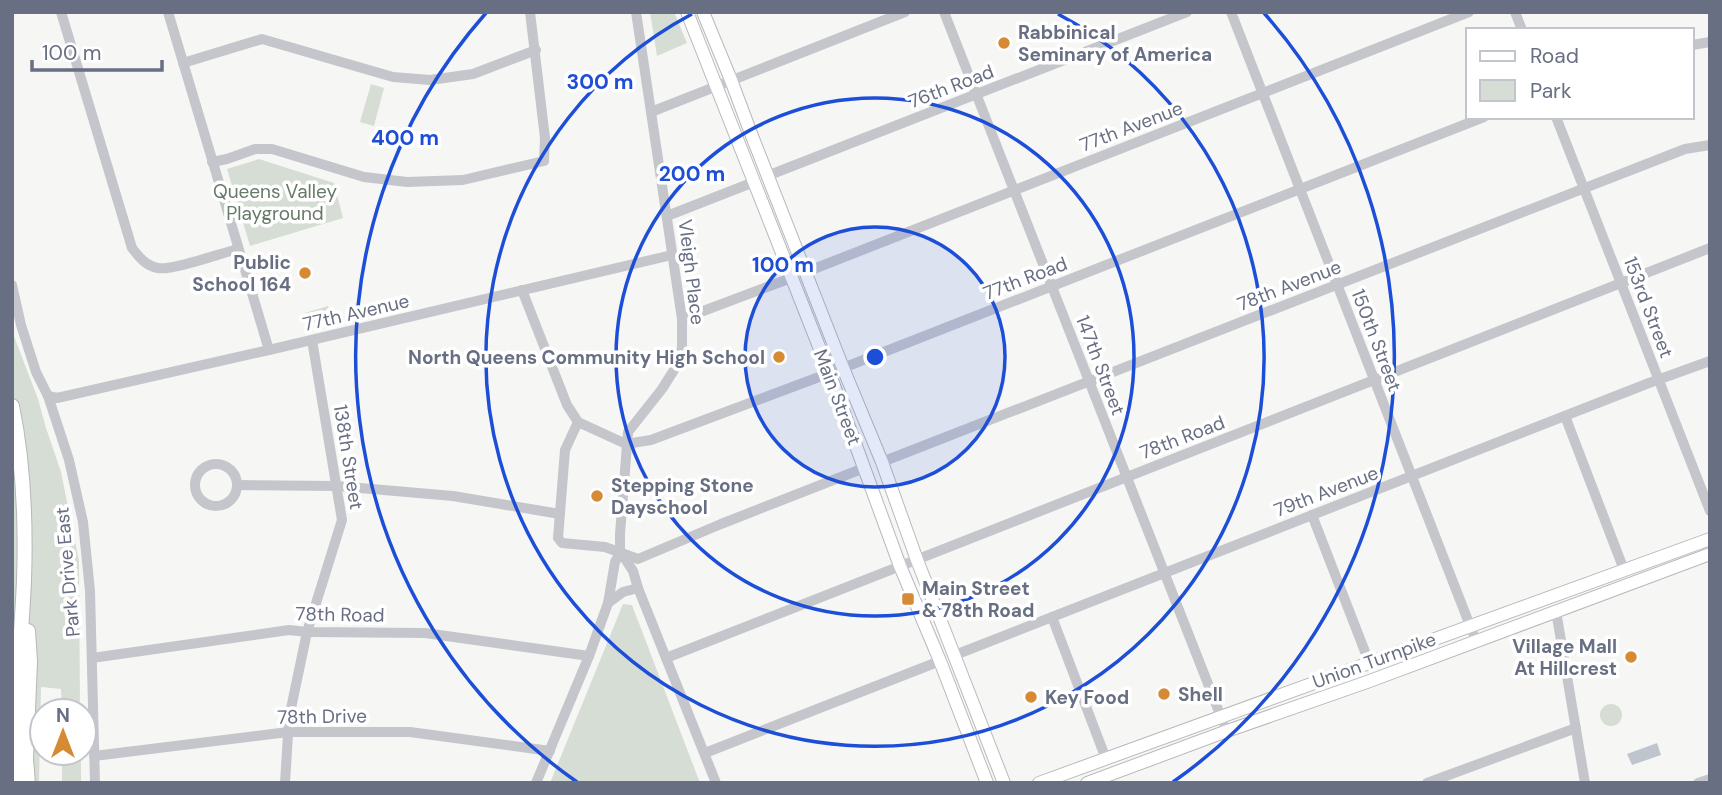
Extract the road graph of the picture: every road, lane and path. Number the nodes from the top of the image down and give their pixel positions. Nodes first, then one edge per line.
1 (61, 12) edge
2 (168, 12) edge
3 (530, 12) edge
4 (636, 12) edge
5 (687, 12) edge
6 (703, 12) edge
7 (905, 12) edge
8 (944, 12) edge
9 (1186, 12) edge
10 (1231, 12) edge
11 (1469, 12) edge
12 (536, 50) junction
13 (183, 63) junction
14 (731, 80) junction
15 (716, 86) junction
16 (1262, 93) junction
17 (976, 95) junction
18 (651, 112) junction
19 (1479, 119) edge
20 (1557, 119) edge
21 (1710, 145) edge
22 (212, 162) junction
23 (767, 176) junction
24 (754, 183) junction
25 (1584, 188) junction
26 (1300, 189) junction
27 (1014, 191) junction
28 (667, 216) junction
29 (1710, 248) edge
30 (238, 249) junction
31 (672, 255) junction
32 (806, 272) junction
33 (791, 278) junction
34 (1621, 284) junction
35 (12, 285) edge
36 (1337, 285) junction
37 (1051, 286) junction
38 (522, 290) junction
39 (682, 319) junction
40 (312, 340) junction
41 (269, 350) junction
42 (1710, 361) edge
43 (843, 368) junction
44 (829, 372) junction
45 (1659, 379) junction
46 (1374, 380) junction
47 (1088, 382) junction
48 (48, 396) junction
49 (12, 406) edge
50 (1565, 416) junction
51 (578, 422) junction
52 (626, 444) junction
53 (882, 462) junction
54 (864, 468) junction
55 (1412, 476) junction
56 (1126, 478) junction
57 (237, 485) junction
58 (337, 486) junction
59 (1710, 510) edge
60 (559, 514) junction
61 (1312, 515) junction
62 (1710, 540) edge
63 (621, 553) junction
64 (1710, 554) edge
65 (917, 560) junction
66 (901, 566) junction
67 (1624, 570) junction
68 (1164, 573) junction
69 (24, 580) junction
70 (638, 588) junction
71 (608, 603) junction
72 (1556, 611) junction
73 (1052, 617) junction
74 (1470, 626) junction
75 (307, 632) junction
76 (1476, 641) junction
77 (954, 655) junction
78 (589, 656) junction
79 (92, 658) junction
80 (666, 658) junction
81 (940, 661) junction
82 (1369, 662) junction
83 (93, 697) edge
84 (1221, 717) junction
85 (1576, 728) junction
86 (1227, 731) junction
87 (288, 732) junction
88 (550, 751) junction
89 (705, 753) junction
90 (98, 756) edge
91 (1106, 759) junction
92 (1710, 779) edge
93 (15, 783) edge
94 (28, 783) edge
95 (285, 783) edge
96 (536, 783) edge
97 (716, 783) edge
98 (988, 783) edge
99 (1004, 783) edge
100 (1040, 783) edge
101 (1087, 783) edge
102 (1427, 783) edge
103 (1585, 783) edge
104 (1698, 783) edge

1 - 30 street
2 - 13 street
3 - 12 street
4 - 18 street, Vleigh Place
5 - 15 main road, Main Street
6 - 14 main road, Main Street
7 - 14 street
8 - 17 street, 147th Street
9 - 17 street, 76th Road
10 - 16 street, 150th Street
11 - 16 street, 77th Avenue
12 - 13 street
12 - 22 street
13 - 22 street
14 - 15 street
14 - 23 main road, Main Street
15 - 18 street
15 - 24 main road, Main Street
16 - 26 street, 150th Street
16 - 27 street, 77th Avenue
17 - 23 street, 76th Road
17 - 27 street, 147th Street
18 - 28 street, Vleigh Place
19 - 26 street, 77th Road
20 - 25 street, 153rd Street
21 - 25 street, 78th Avenue
22 - 30 street
23 - 32 main road, Main Street
24 - 28 street
24 - 33 main road, Main Street
25 - 34 street, 153rd Street
25 - 36 street, 78th Avenue
26 - 36 street, 150th Street
26 - 37 street, 77th Road
27 - 32 street, 77th Avenue
27 - 37 street, 147th Street
28 - 31 street, Vleigh Place
29 - 34 street, 78th Road
30 - 41 street
31 - 38 street, 77th Avenue
31 - 39 street, Vleigh Place
32 - 43 main road, Main Street
33 - 39 street
33 - 44 main road, Main Street
34 - 45 street, 153rd Street
34 - 46 street, 78th Road
35 - 48 street, Park Drive East
36 - 46 street, 150th Street
36 - 47 street, 78th Avenue
37 - 43 street, 77th Road
37 - 47 street, 147th Street
38 - 40 street, 77th Avenue
38 - 51 street
39 - 52 street, Vleigh Place
40 - 41 street, 77th Avenue
40 - 58 street, 138th Street
41 - 48 street, 77th Avenue
42 - 45 street, 79th Avenue
43 - 44 street, 77th Road
43 - 53 main road, Main Street
44 - 52 street, 77th Road
44 - 54 main road, Main Street
45 - 50 street, 79th Avenue
45 - 59 street, 153rd Street
46 - 55 street, 150th Street
46 - 56 street, 78th Road
47 - 53 street, 78th Avenue
47 - 56 street, 147th Street
48 - 79 street, Park Drive East
49 - 69 highway
50 - 55 street, 79th Avenue
50 - 67 street
51 - 52 street
51 - 60 street
52 - 63 street, Vleigh Place
53 - 65 main road, Main Street
54 - 63 street
54 - 66 main road, Main Street
55 - 61 street, 79th Avenue
55 - 74 street, 150th Street
56 - 65 street, 78th Road
56 - 68 street, 147th Street
57 - 57 street
57 - 58 street
58 - 60 street
58 - 75 street, 138th Street
60 - 63 street
61 - 68 street, 79th Avenue
61 - 82 street
62 - 67 main road, Union Turnpike
63 - 70 street
63 - 71 street, Vleigh Place
64 - 72 main road, Union Turnpike
65 - 66 street, 78th Road
65 - 77 main road, Main Street
66 - 80 street, 78th Road
66 - 81 main road, Main Street
67 - 74 main road, Union Turnpike
68 - 73 street, 79th Avenue
68 - 84 street, 147th Street
69 - 93 highway
69 - 94 highway
70 - 71 street
70 - 80 street
71 - 78 street, Vleigh Place
72 - 76 main road, Union Turnpike
72 - 85 street
73 - 77 street, 79th Avenue
73 - 91 street
74 - 76 street, 150th Street
74 - 82 main road, Union Turnpike
75 - 78 street, 78th Road
75 - 79 street, 78th Road
75 - 87 street, 138th Street
76 - 86 main road, Union Turnpike
77 - 99 main road, Main Street
78 - 88 street, Vleigh Place
79 - 83 street, Park Drive East
80 - 89 street
81 - 89 street
81 - 98 main road, Main Street
82 - 84 main road, Union Turnpike
84 - 86 street, 147th Street
84 - 91 main road, Union Turnpike
85 - 102 street
85 - 103 street
86 - 101 main road, Union Turnpike
87 - 88 street, 78th Drive
87 - 90 street, 78th Drive
87 - 95 street, 138th Street
88 - 96 street, Vleigh Place
89 - 97 street
91 - 100 main road, Union Turnpike
92 - 104 street

